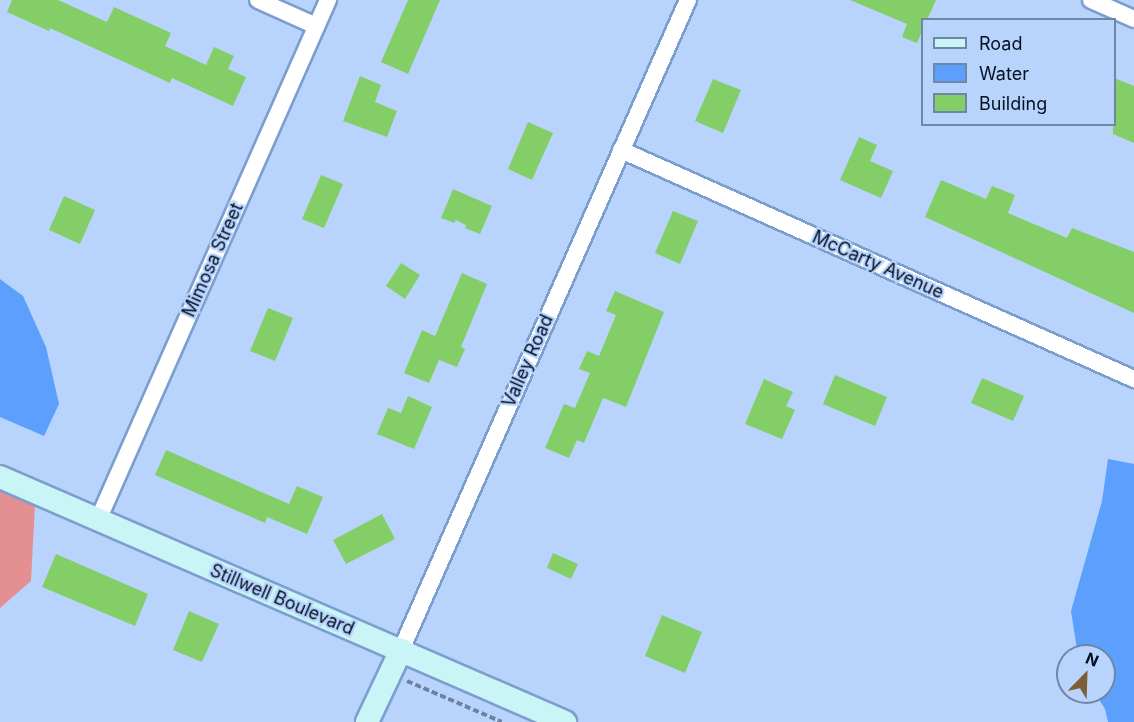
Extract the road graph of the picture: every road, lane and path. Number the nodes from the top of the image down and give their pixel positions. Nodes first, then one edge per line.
1 (258, 0) edge
2 (328, 0) edge
3 (688, 0) edge
4 (1091, 0) edge
5 (1134, 19) edge
6 (316, 26) junction
7 (621, 150) junction
8 (1134, 379) edge
9 (0, 477) edge
10 (98, 520) junction
11 (400, 650) junction
12 (389, 673) junction
13 (367, 722) edge
14 (502, 722) edge
15 (565, 722) edge

1 - 6 street
2 - 6 street, Mimosa Street
3 - 7 street, Valley Road
4 - 5 street
6 - 10 street, Mimosa Street
7 - 8 street, McCarty Avenue
7 - 11 street, Valley Road
9 - 10 street, Stillwell Boulevard
10 - 11 street, Stillwell Boulevard
11 - 12 street, Valley Road
11 - 15 street, Stillwell Boulevard
12 - 13 street, Valley Road
12 - 14 path

